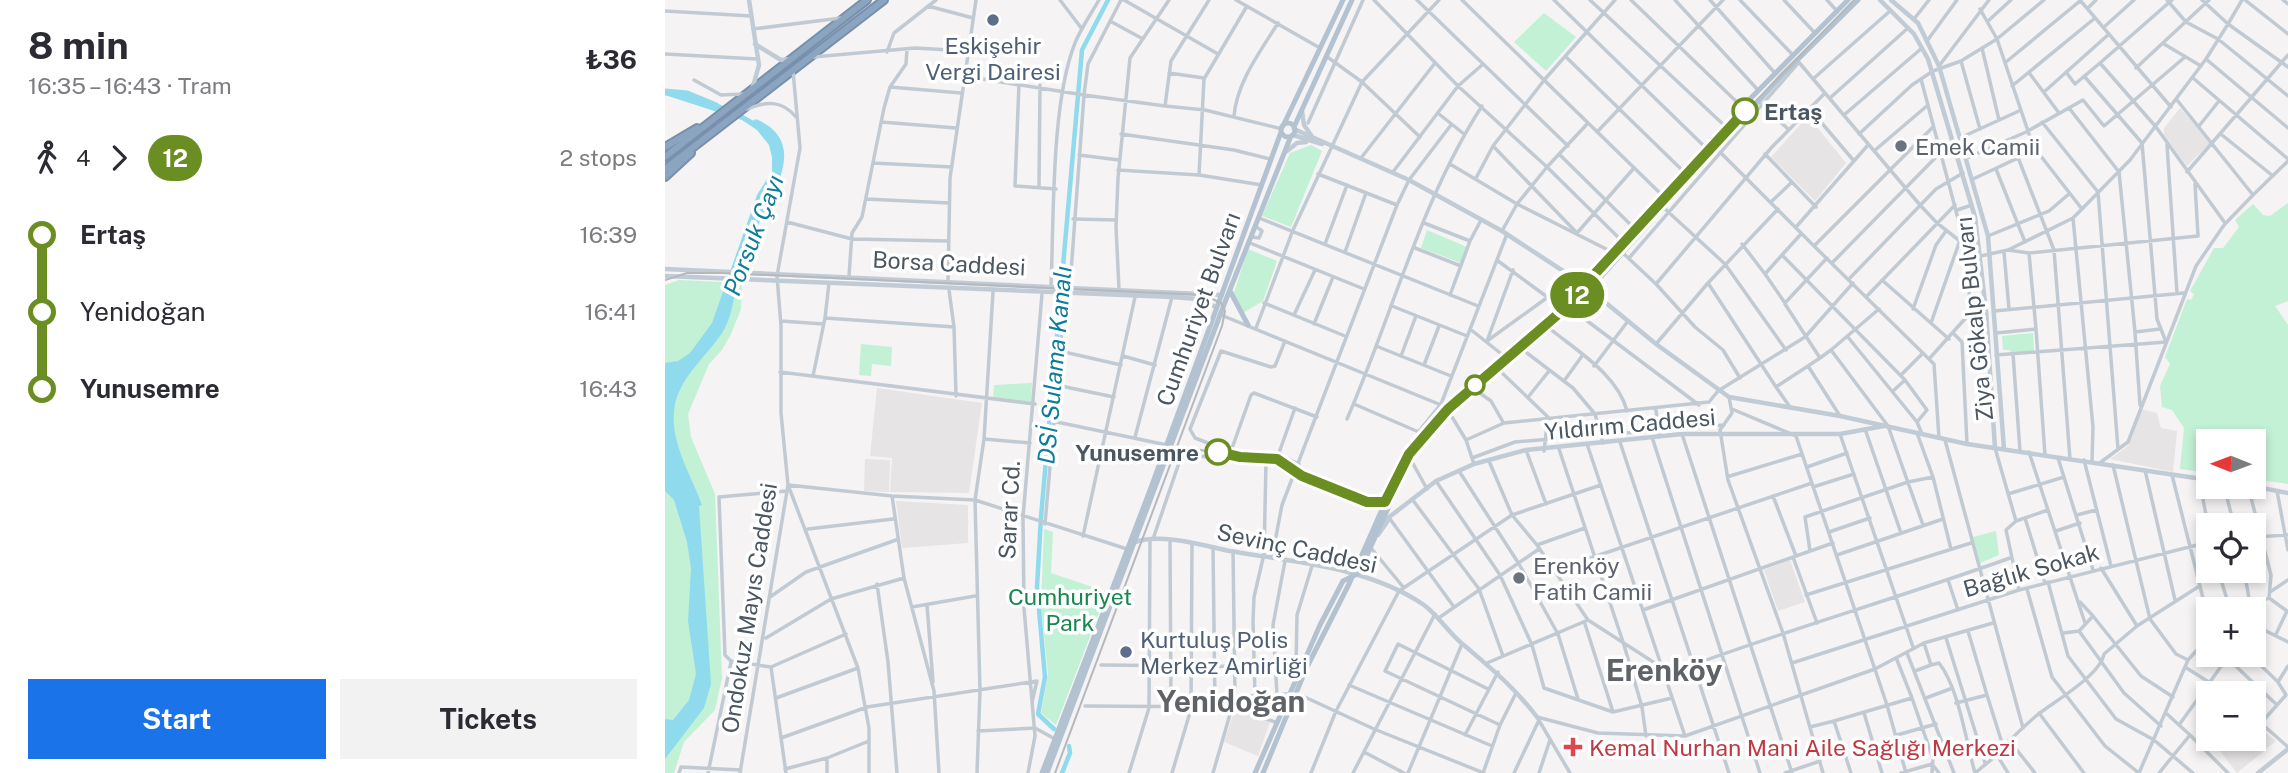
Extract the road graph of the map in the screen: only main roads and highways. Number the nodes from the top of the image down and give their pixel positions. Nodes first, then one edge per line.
1 (749, 0) edge
2 (867, 0) edge
3 (884, 0) edge
4 (1343, 0) edge
5 (1352, 0) edge
6 (1848, 0) edge
7 (1859, 0) edge
8 (1880, 0) edge
9 (1891, 0) edge
10 (1900, 3) edge
11 (755, 44) junction
12 (792, 59) junction
13 (750, 92) junction
14 (1302, 109) junction
15 (711, 121) junction
16 (723, 124) junction
17 (1282, 129) junction
18 (1293, 132) junction
19 (1311, 139) junction
20 (665, 147) edge
21 (1283, 154) junction
22 (665, 157) edge
23 (665, 169) edge
24 (665, 177) edge
25 (665, 269) edge
26 (665, 276) edge
27 (1584, 288) junction
28 (1230, 289) junction
29 (1221, 293) junction
30 (1225, 302) junction
31 (1216, 307) junction
32 (1989, 311) junction
33 (1248, 325) road end
34 (1447, 408) junction
35 (1888, 426) junction
36 (1995, 447) junction
37 (2004, 449) junction
38 (2196, 478) edge
39 (2266, 489) edge
40 (2288, 493) edge
41 (1388, 518) junction
42 (1369, 536) junction
43 (1136, 541) junction
44 (1126, 550) junction
45 (1351, 574) junction
46 (1538, 718) road end
47 (2288, 748) edge
48 (1042, 773) edge
49 (1047, 773) edge
50 (1255, 773) edge
51 (1263, 773) edge
52 (2258, 773) edge

1 - 11 main road
2 - 12 highway
3 - 16 highway
4 - 17 main road, Cumhuriyet Bulvarı
5 - 14 main road, Cumhuriyet Bulvarı
6 - 27 main road
7 - 27 main road
8 - 32 main road, Ziya Gökalp Bulvarı
9 - 10 main road, Ziya Gökalp Bulvarı
10 - 32 main road, Ziya Gökalp Bulvarı
11 - 12 main road
11 - 13 main road
12 - 13 highway
13 - 15 highway
14 - 18 main road, Cumhuriyet Bulvarı
14 - 19 main road
15 - 20 highway
15 - 22 highway
16 - 23 highway
16 - 24 highway
17 - 18 main road
17 - 18 main road
17 - 29 main road, Cumhuriyet Bulvarı
18 - 19 main road
18 - 21 main road, Cumhuriyet Bulvarı
19 - 21 main road
19 - 27 main road
21 - 28 main road, Cumhuriyet Bulvarı
25 - 29 main road, Borsa Caddesi
26 - 31 main road, Borsa Caddesi
27 - 34 main road
27 - 34 main road
27 - 35 main road
28 - 30 main road, Cumhuriyet Bulvarı
28 - 33 main road
29 - 30 main road
29 - 31 main road, Cumhuriyet Bulvarı
30 - 43 main road, Cumhuriyet Bulvarı
31 - 44 main road, Cumhuriyet Bulvarı
32 - 36 main road, Ziya Gökalp Bulvarı
32 - 37 main road, Ziya Gökalp Bulvarı
34 - 41 main road
34 - 42 main road
35 - 36 main road
35 - 41 main road, Yıldırım Caddesi
36 - 37 main road
37 - 38 main road
39 - 40 main road
41 - 42 main road, Yıldırım Caddesi
41 - 45 main road
42 - 45 main road
43 - 44 main road
43 - 45 main road, Sevinç Caddesi
43 - 49 main road, Cumhuriyet Bulvarı
44 - 48 main road, Cumhuriyet Bulvarı
45 - 46 main road, Sevinç Caddesi
45 - 50 main road
45 - 51 main road
47 - 52 main road

